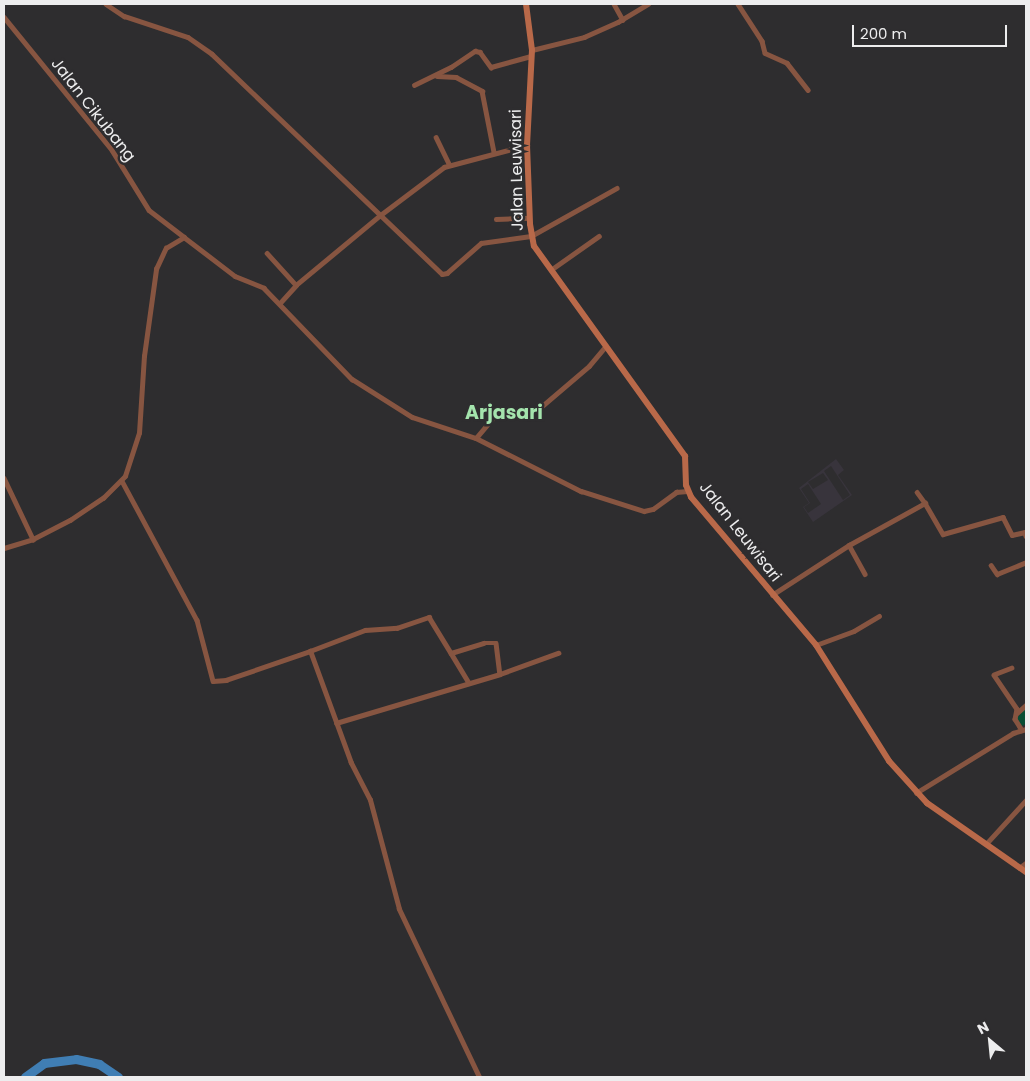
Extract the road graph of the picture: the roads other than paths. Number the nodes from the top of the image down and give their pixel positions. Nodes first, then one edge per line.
1 (106, 4) edge
2 (526, 4) edge
3 (614, 4) edge
4 (648, 4) edge
5 (738, 4) edge
6 (4, 18) edge
7 (623, 20) junction
8 (532, 53) junction
9 (436, 76) junction
10 (414, 86) dead end
11 (808, 90) dead end
12 (436, 137) dead end
13 (527, 145) junction
14 (494, 152) junction
15 (449, 164) junction
16 (617, 188) dead end
17 (379, 216) junction
18 (530, 218) junction
19 (496, 219) dead end
20 (530, 236) junction
21 (599, 236) dead end
22 (184, 237) junction
23 (267, 253) dead end
24 (552, 269) junction
25 (296, 285) junction
26 (280, 302) junction
27 (606, 346) junction
28 (476, 438) junction
29 (4, 478) edge
30 (122, 481) junction
31 (687, 491) junction
32 (917, 492) dead end
33 (925, 503) junction
34 (1026, 533) edge
35 (33, 539) junction
36 (849, 545) junction
37 (4, 548) edge
38 (1026, 562) edge
39 (991, 565) dead end
40 (865, 574) dead end
41 (772, 595) junction
42 (879, 616) dead end
43 (816, 645) junction
44 (310, 651) junction
45 (452, 653) junction
46 (558, 653) dead end
47 (1012, 668) dead end
48 (500, 674) junction
49 (470, 683) junction
50 (1026, 705) edge
51 (1017, 713) junction
52 (336, 723) junction
53 (1024, 729) edge
54 (916, 793) junction
55 (1026, 800) edge
56 (986, 844) junction
57 (1026, 863) edge
58 (1019, 868) junction
59 (1026, 872) edge
60 (479, 1077) edge

1 - 17 street
2 - 8 main road, Jalan Leuwisari
3 - 7 street
4 - 7 street
5 - 11 street
6 - 22 street, Jalan Cikubang
7 - 8 street
8 - 9 street
8 - 13 main road, Jalan Leuwisari
9 - 10 street
9 - 14 street
12 - 15 street
13 - 14 street
13 - 18 main road, Jalan Leuwisari
14 - 15 street
15 - 17 street
16 - 20 street
17 - 20 street
17 - 25 street
18 - 19 street
18 - 20 main road, Jalan Leuwisari
20 - 24 main road, Jalan Leuwisari
21 - 24 street
22 - 26 street, Jalan Cikubang
22 - 30 street
23 - 25 street
24 - 27 main road, Jalan Leuwisari
25 - 26 street
26 - 28 street, Jalan Cikubang
27 - 28 street
27 - 31 main road, Jalan Leuwisari
28 - 31 street, Jalan Cikubang
29 - 35 street
30 - 35 street
30 - 44 street
31 - 41 main road, Jalan Leuwisari
32 - 33 street
33 - 34 street
33 - 36 street
35 - 37 street
36 - 40 street
36 - 41 street
38 - 39 street
41 - 43 main road, Jalan Leuwisari
42 - 43 street
43 - 54 main road, Jalan Leuwisari
44 - 45 street
44 - 52 street
45 - 48 street
45 - 49 street
46 - 48 street
47 - 51 street
48 - 49 street
49 - 52 street
50 - 51 street
51 - 53 street
52 - 60 street
53 - 54 street
54 - 56 main road, Jalan Leuwisari
55 - 56 street
56 - 58 main road, Jalan Leuwisari
57 - 58 street
58 - 59 main road, Jalan Leuwisari

